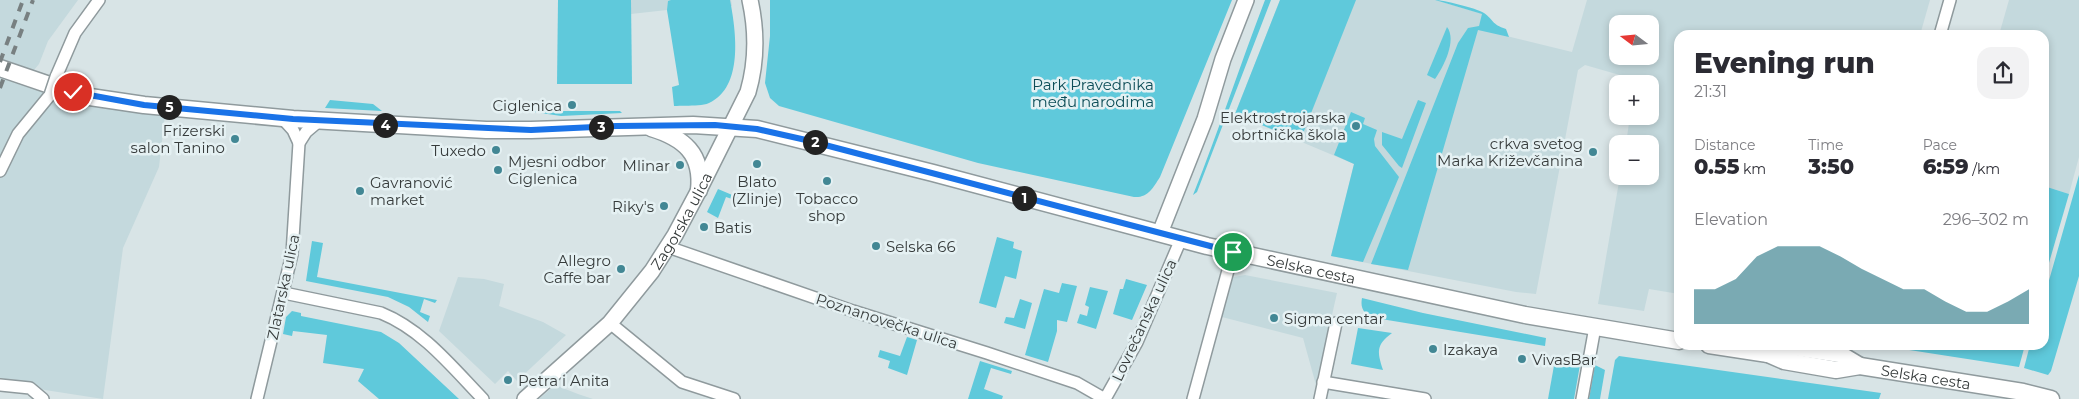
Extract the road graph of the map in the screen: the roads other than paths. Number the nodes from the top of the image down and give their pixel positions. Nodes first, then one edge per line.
1 (99, 0) edge
2 (750, 0) edge
3 (1246, 0) edge
4 (1950, 0) edge
5 (1941, 30) edge
6 (0, 68) edge
7 (284, 119) junction
8 (318, 121) junction
9 (642, 125) junction
10 (732, 126) junction
11 (299, 143) junction
12 (0, 171) edge
13 (699, 190) junction
14 (1160, 233) junction
15 (1181, 239) junction
16 (668, 246) junction
17 (1233, 252) junction
18 (284, 293) junction
19 (610, 323) junction
20 (1336, 323) dead end
21 (1595, 327) junction
22 (1674, 340) edge
23 (1742, 350) edge
24 (1323, 382) junction
25 (0, 384) edge
26 (2022, 396) edge
27 (42, 399) edge
28 (257, 399) edge
29 (483, 399) edge
30 (525, 399) edge
31 (734, 399) edge
32 (1105, 399) edge
33 (1194, 399) edge
34 (1320, 399) edge
35 (1425, 399) edge
36 (1582, 399) edge
37 (2051, 399) edge

1 - 12 street, bridge
2 - 10 street, Zagorska ulica
3 - 14 street
4 - 5 street
6 - 7 main road, Selska cesta
7 - 8 main road, Selska cesta
7 - 11 street
8 - 9 main road, Selska cesta
8 - 11 street
9 - 10 main road, Selska cesta
9 - 13 main road
10 - 13 street, Zagorska ulica
10 - 14 main road, Selska cesta
11 - 18 street, Zlatarska ulica
13 - 16 street, Zagorska ulica
14 - 15 main road, Selska cesta
15 - 17 main road, Selska cesta
15 - 32 street, Lovrečanska ulica
16 - 19 street, Zagorska ulica
16 - 32 street, Poznanovečka ulica
17 - 21 main road, Selska cesta
17 - 33 street
18 - 28 street, Zlatarska ulica
18 - 29 street
19 - 30 street, Zagorska ulica
19 - 31 street
20 - 24 street
21 - 22 main road, Selska cesta
21 - 36 street
23 - 26 main road, Selska cesta
24 - 34 street
24 - 35 street
25 - 27 street
26 - 37 main road, Selska cesta

